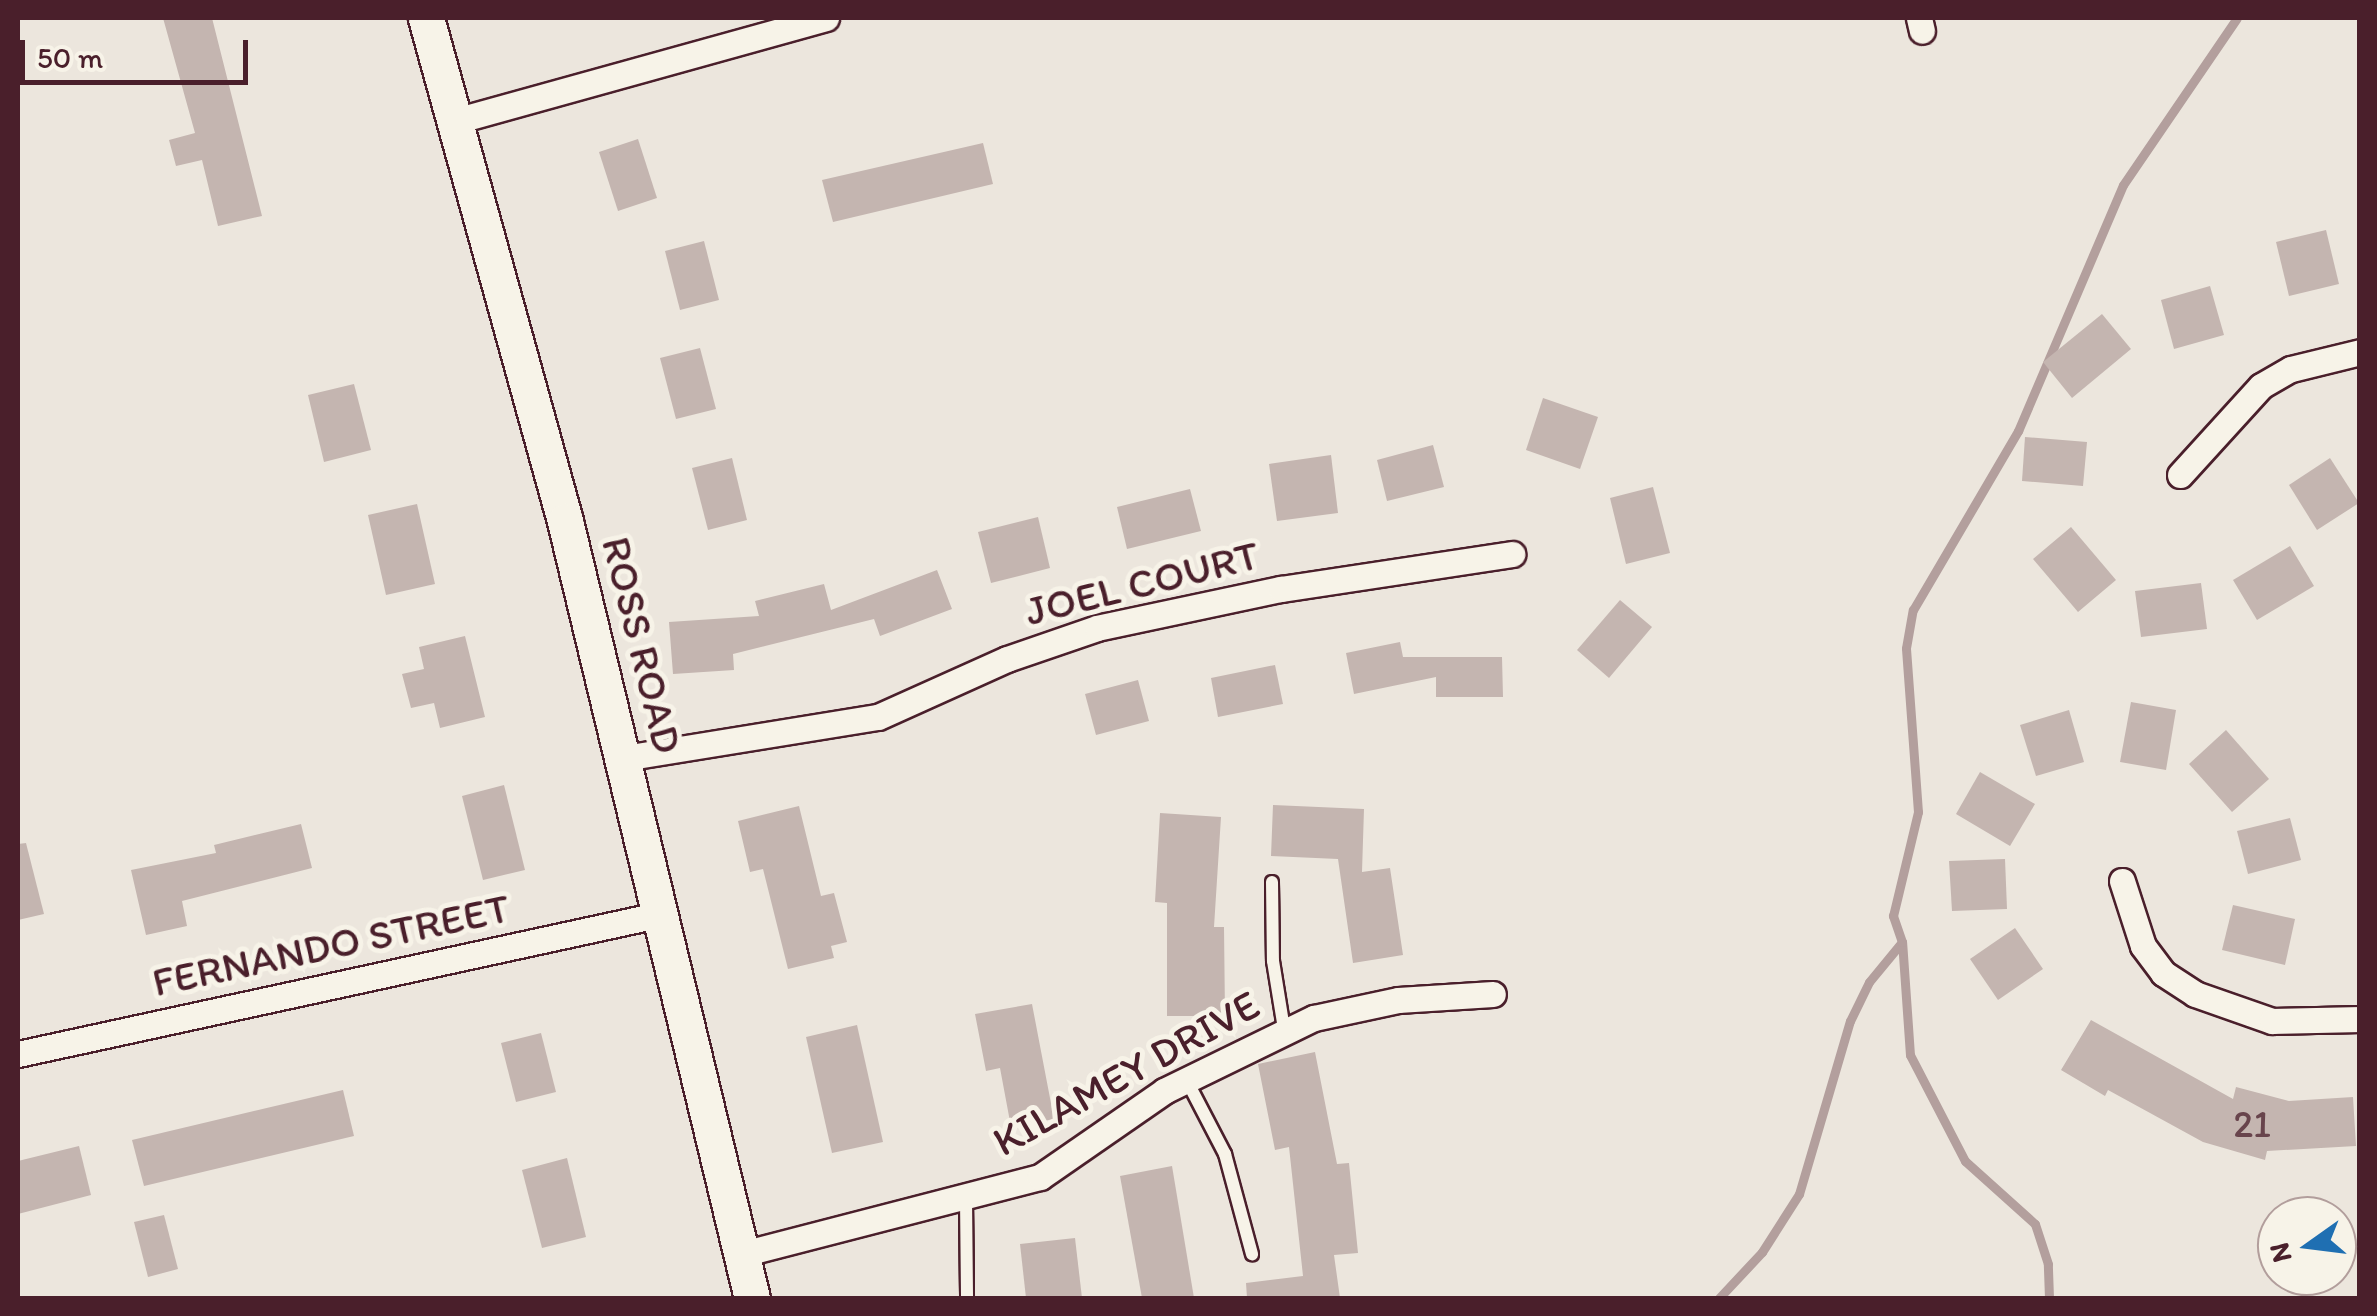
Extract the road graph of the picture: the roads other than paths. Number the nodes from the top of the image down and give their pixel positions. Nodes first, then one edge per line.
1 (426, 18) edge
2 (826, 18) edge
3 (455, 122) junction
4 (2360, 352) edge
5 (2180, 474) dead end
6 (1512, 554) dead end
7 (624, 758) junction
8 (1272, 882) dead end
9 (2122, 882) dead end
10 (662, 914) junction
11 (1493, 994) dead end
12 (2360, 1020) edge
13 (1284, 1029) junction
14 (18, 1054) edge
15 (1186, 1080) junction
16 (966, 1199) junction
17 (742, 1254) junction
18 (1252, 1254) dead end
19 (752, 1298) edge
20 (966, 1298) edge

1 - 3 street, ROSS ROAD
2 - 3 street
3 - 7 street, ROSS ROAD
4 - 5 street
6 - 7 street, JOEL COURT
7 - 10 street, ROSS ROAD
8 - 13 lane
9 - 12 street
10 - 14 street, FERNANDO STREET
10 - 17 street, ROSS ROAD
11 - 13 street, KILAMEY DRIVE
13 - 15 street, KILAMEY DRIVE
15 - 16 street, KILAMEY DRIVE
15 - 18 lane
16 - 17 street, KILAMEY DRIVE
16 - 20 lane
17 - 19 street, ROSS ROAD

